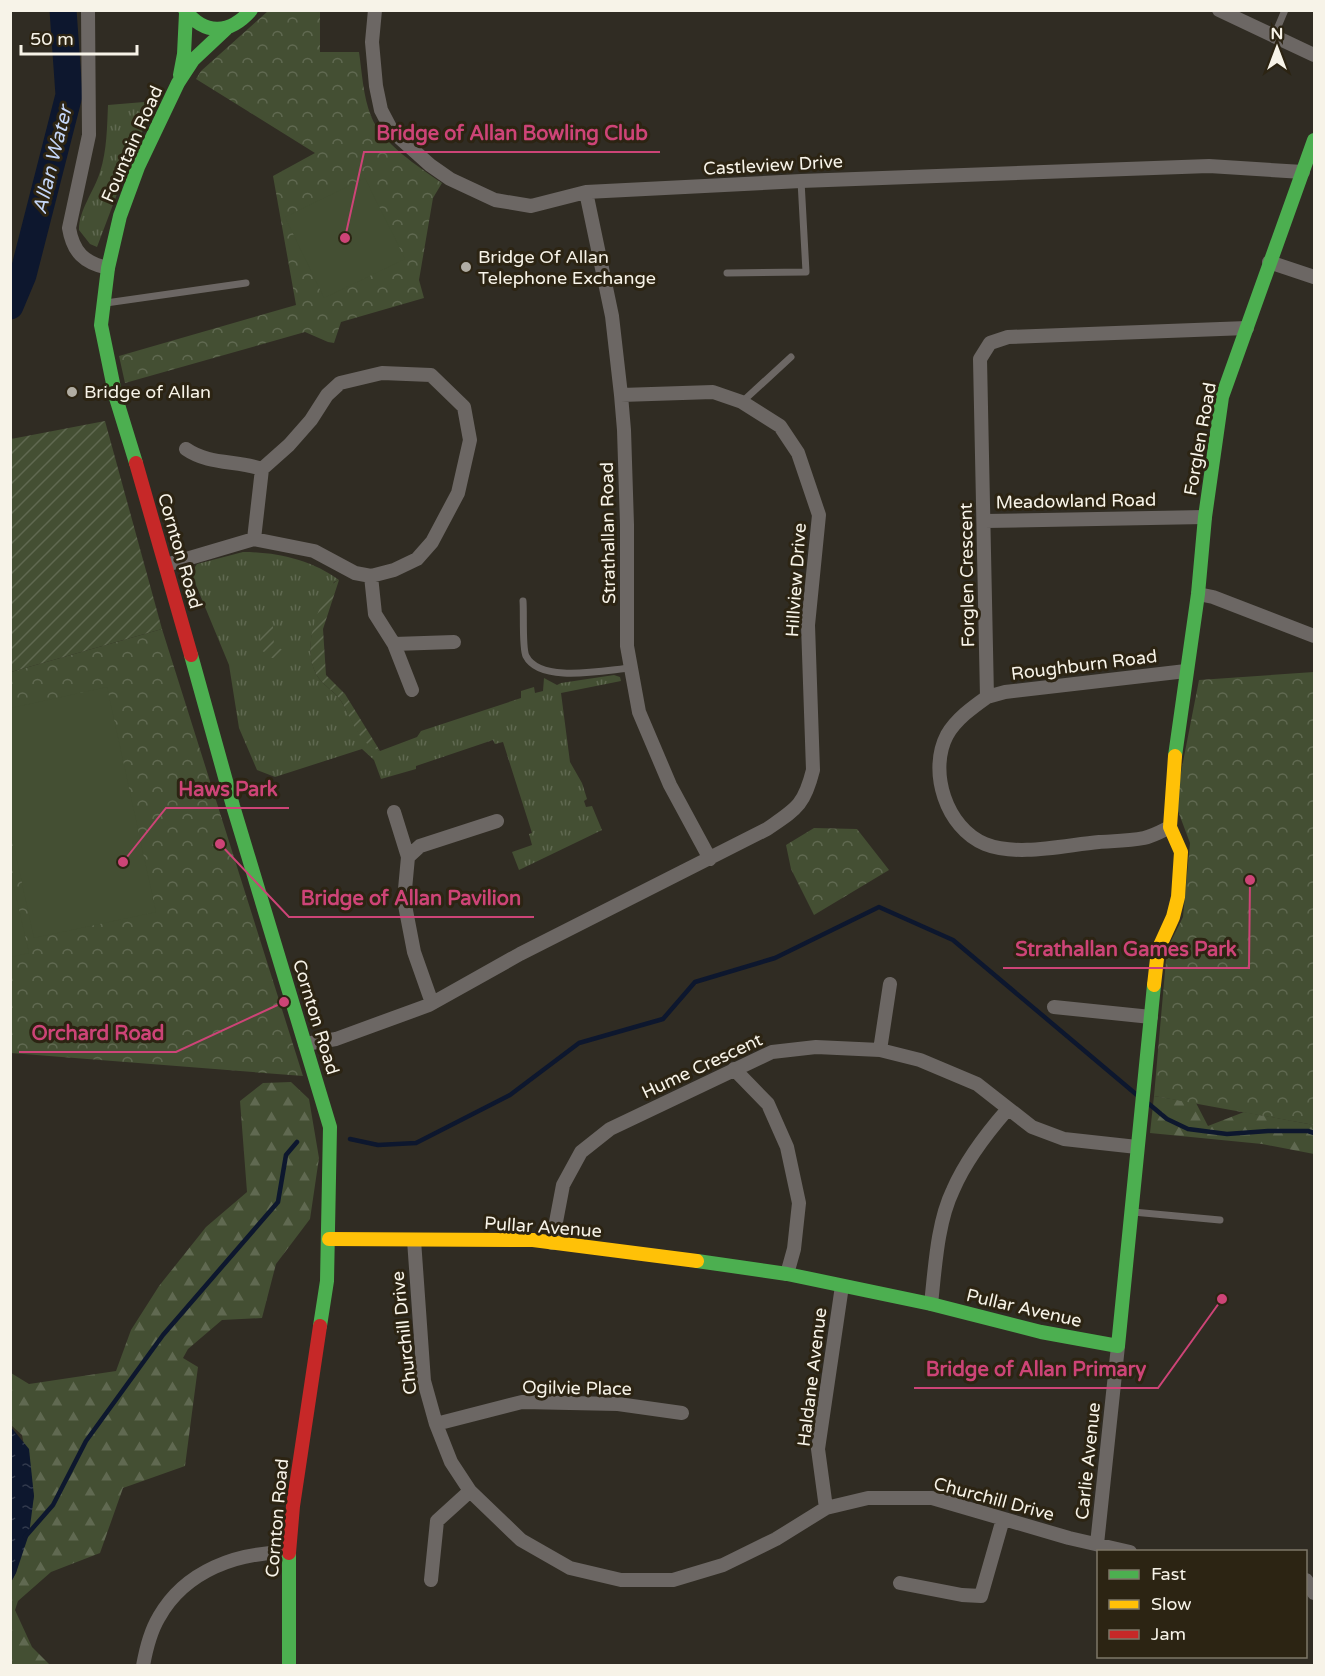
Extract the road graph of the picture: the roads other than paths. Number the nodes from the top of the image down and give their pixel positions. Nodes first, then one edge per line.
1 (88, 10) edge
2 (251, 10) edge
3 (375, 10) edge
4 (1219, 10) edge
5 (1285, 10) edge
6 (185, 12) edge
7 (226, 29) junction
8 (1274, 36) junction
9 (1314, 55) edge
10 (178, 83) junction
11 (1314, 140) edge
12 (1303, 172) junction
13 (801, 181) junction
14 (586, 192) junction
15 (1269, 262) junction
16 (108, 268) junction
17 (727, 273) dead end
18 (1314, 276) edge
19 (246, 283) dead end
20 (103, 303) junction
21 (1247, 328) junction
22 (790, 357) dead end
23 (621, 395) junction
24 (116, 398) joint
25 (742, 402) junction
26 (186, 448) dead end
27 (262, 469) junction
28 (1205, 517) junction
29 (985, 521) junction
30 (254, 539) junction
31 (166, 565) junction
32 (371, 576) junction
33 (1198, 594) junction
34 (523, 601) dead end
35 (1314, 636) edge
36 (454, 642) dead end
37 (394, 644) junction
38 (631, 668) junction
39 (1186, 671) junction
40 (412, 690) dead end
41 (987, 696) junction
42 (394, 812) dead end
43 (496, 821) dead end
44 (1170, 827) junction
45 (408, 856) junction
46 (710, 859) junction
47 (890, 984) dead end
48 (432, 1003) junction
49 (1054, 1007) dead end
50 (1151, 1017) junction
51 (305, 1044) junction
52 (880, 1050) junction
53 (734, 1069) junction
54 (1007, 1110) junction
55 (1137, 1147) junction
56 (1132, 1212) junction
57 (1220, 1220) dead end
58 (329, 1239) junction
59 (414, 1240) junction
60 (552, 1243) junction
61 (787, 1274) junction
62 (842, 1286) junction
63 (931, 1304) junction
64 (1118, 1346) junction
65 (682, 1413) dead end
66 (436, 1424) junction
67 (470, 1491) junction
68 (826, 1508) junction
69 (1003, 1519) junction
70 (1097, 1544) junction
71 (1125, 1550) edge
72 (289, 1553) junction
73 (431, 1580) dead end
74 (900, 1583) dead end
75 (142, 1665) edge
76 (289, 1665) edge

1 - 16 street
2 - 7 street, Fountain Road
3 - 14 street, Castleview Drive
4 - 8 street
5 - 8 lane
6 - 7 street
6 - 10 street
7 - 10 street, Fountain Road
8 - 9 street
10 - 16 street, Fountain Road
11 - 12 street, Forglen Road
12 - 13 street, Castleview Drive
12 - 15 street, Forglen Road
13 - 14 street, Castleview Drive
13 - 17 lane
14 - 23 street, Strathallan Road
15 - 18 street
15 - 21 street, Forglen Road
16 - 20 street, Fountain Road
19 - 20 lane
20 - 24 street, Fountain Road
21 - 28 street, Forglen Road
21 - 29 street, Forglen Crescent
22 - 25 lane
23 - 25 street, Hillview Drive
23 - 38 street, Strathallan Road
24 - 31 street, Cornton Road
25 - 46 street, Hillview Drive
26 - 27 street
27 - 30 street
27 - 32 street
28 - 29 street, Meadowland Road
28 - 33 street, Forglen Road
29 - 41 street, Forglen Crescent
30 - 31 street
30 - 32 street
31 - 51 street, Cornton Road
32 - 37 street
33 - 35 street
33 - 39 street, Forglen Road
34 - 38 lane
36 - 37 street
37 - 40 street
38 - 46 street, Strathallan Road
39 - 41 street, Roughburn Road
39 - 44 street, Forglen Road
41 - 44 street
42 - 45 street
43 - 45 street
44 - 50 street
45 - 48 street
46 - 48 street, Hillview Drive
47 - 52 street
48 - 51 street, Hillview Drive
49 - 50 street
50 - 55 street
51 - 58 street, Cornton Road
52 - 53 street, Hume Crescent
52 - 54 street, Hume Crescent
53 - 60 street, Hume Crescent
53 - 61 street
54 - 55 street, Hume Crescent
54 - 63 street
55 - 56 street
56 - 57 lane
56 - 64 street
58 - 59 street, Pullar Avenue
58 - 72 street, Cornton Road
59 - 60 street, Pullar Avenue
59 - 66 street, Churchill Drive
60 - 61 street, Pullar Avenue
61 - 62 street, Pullar Avenue
62 - 63 street, Pullar Avenue
62 - 68 street, Haldane Avenue
63 - 64 street, Pullar Avenue
64 - 70 street, Carlie Avenue
65 - 66 street, Ogilvie Place
66 - 67 street, Churchill Drive
67 - 68 street, Churchill Drive
67 - 73 street
68 - 69 street, Churchill Drive
69 - 70 street, Churchill Drive
69 - 74 street
70 - 71 street, Churchill Drive
72 - 75 street
72 - 76 street, Cornton Road

